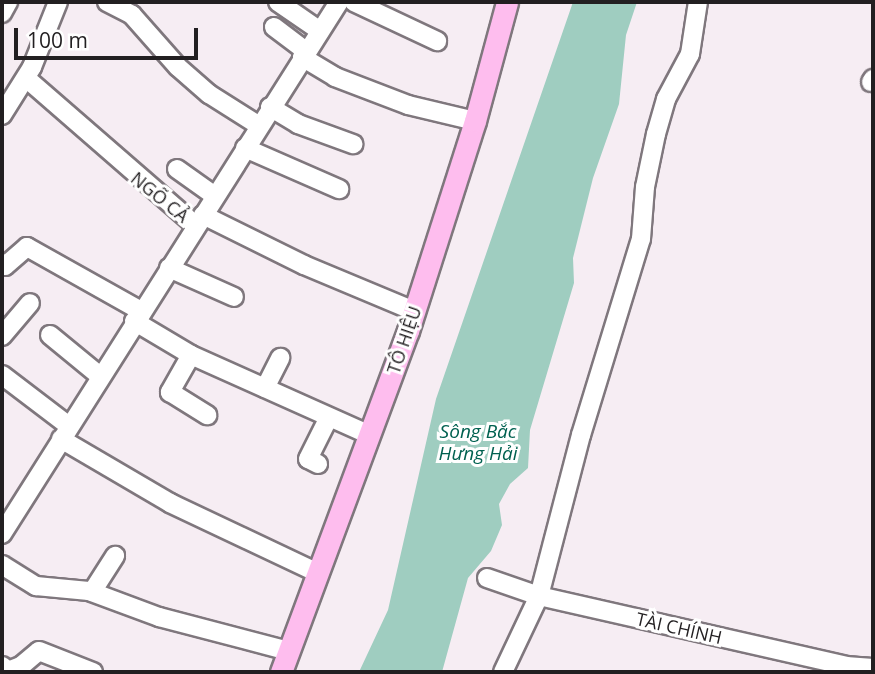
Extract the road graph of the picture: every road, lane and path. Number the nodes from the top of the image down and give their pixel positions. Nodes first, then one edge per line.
1 (8, 2) edge
2 (58, 2) edge
3 (107, 2) edge
4 (278, 2) edge
5 (339, 2) edge
6 (354, 2) edge
7 (507, 2) edge
8 (698, 2) edge
9 (2, 13) edge
10 (274, 27) dead end
11 (320, 31) junction
12 (437, 41) dead end
13 (304, 54) junction
14 (26, 78) junction
15 (270, 107) junction
16 (2, 116) edge
17 (475, 121) junction
18 (258, 125) junction
19 (353, 144) dead end
20 (245, 148) junction
21 (177, 169) dead end
22 (339, 189) dead end
23 (215, 196) junction
24 (199, 221) junction
25 (2, 263) edge
26 (169, 268) junction
27 (234, 297) dead end
28 (30, 303) dead end
29 (414, 311) junction
30 (138, 316) junction
31 (50, 335) dead end
32 (2, 336) edge
33 (191, 355) junction
34 (280, 358) dead end
35 (2, 375) edge
36 (100, 376) junction
37 (265, 388) junction
38 (207, 415) dead end
39 (328, 419) junction
40 (65, 432) junction
41 (370, 435) junction
42 (318, 464) dead end
43 (4, 522) edge
44 (115, 556) dead end
45 (2, 565) edge
46 (318, 573) junction
47 (487, 578) dead end
48 (92, 592) junction
49 (538, 596) junction
50 (289, 651) junction
51 (2, 666) edge
52 (873, 668) edge
53 (93, 672) edge
54 (281, 672) edge
55 (503, 672) edge

1 - 9 street
2 - 14 street
3 - 18 street
4 - 11 street
5 - 11 street
6 - 12 street
7 - 17 main road, TÔ HIỆU
8 - 49 street
10 - 13 street
11 - 13 street
13 - 15 street
13 - 17 street
14 - 16 street
14 - 24 street, NGÕ CẢ
15 - 18 street
15 - 19 street
17 - 29 main road, TÔ HIỆU
18 - 20 street
20 - 22 street
20 - 23 street
21 - 23 street
23 - 24 street
24 - 26 street
24 - 29 street, NGÕ CẢ
25 - 30 street
26 - 27 street
26 - 30 street
28 - 32 street
29 - 41 main road, TÔ HIỆU
30 - 33 street
30 - 36 street
31 - 36 street
33 - 37 street
33 - 38 street
34 - 37 street
35 - 40 street
36 - 40 street
37 - 39 street
39 - 41 street
39 - 42 street
40 - 43 street
40 - 46 street
41 - 46 main road, TÔ HIỆU
44 - 48 street
45 - 48 street
46 - 50 main road, TÔ HIỆU
47 - 49 street, TÀI CHÍNH
48 - 50 street
49 - 52 street, TÀI CHÍNH
49 - 55 street
50 - 54 main road, TÔ HIỆU
51 - 53 street

